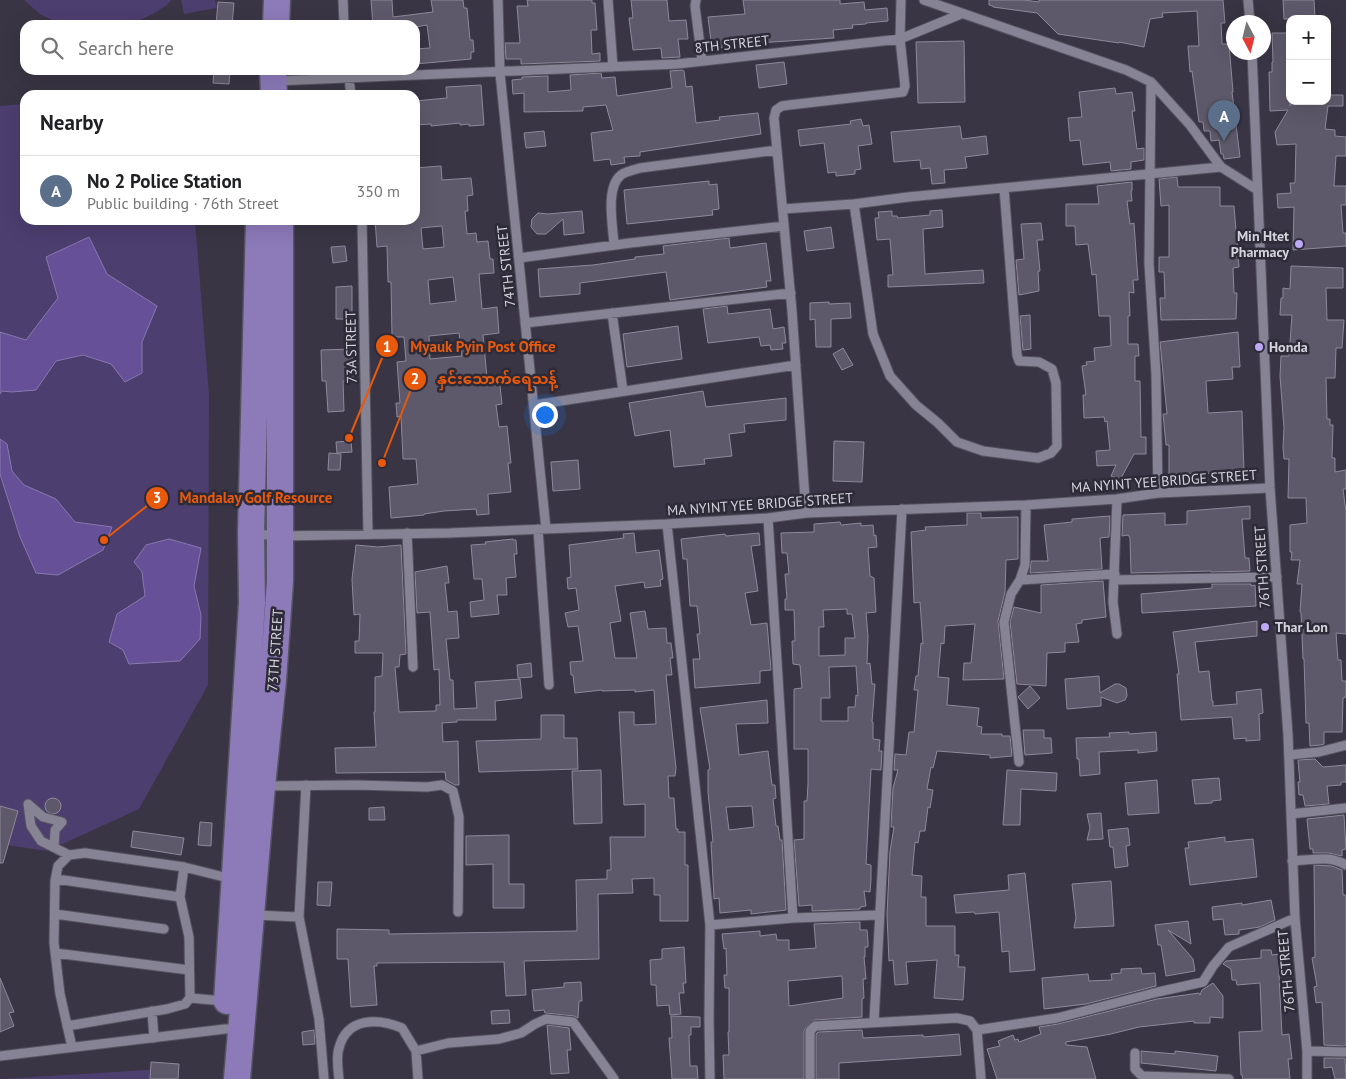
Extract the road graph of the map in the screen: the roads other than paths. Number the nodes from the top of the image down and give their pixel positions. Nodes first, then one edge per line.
1 (260, 0) edge
2 (277, 0) edge
3 (342, 0) edge
4 (498, 0) edge
5 (608, 0) edge
6 (696, 0) edge
7 (901, 0) edge
8 (924, 0) edge
9 (1248, 0) edge
10 (961, 14) junction
11 (1249, 15) edge
12 (260, 20) edge
13 (276, 20) edge
14 (344, 20) edge
15 (900, 39) junction
16 (1252, 60) edge
17 (702, 61) junction
18 (613, 66) junction
19 (500, 73) junction
20 (420, 74) edge
21 (339, 75) edge
22 (349, 75) edge
23 (268, 82) edge
24 (1151, 82) junction
25 (351, 90) edge
26 (777, 150) junction
27 (1222, 167) junction
28 (1150, 174) junction
29 (1004, 188) junction
30 (1256, 189) junction
31 (854, 204) junction
32 (783, 209) junction
33 (259, 225) edge
34 (280, 225) edge
35 (362, 225) edge
36 (784, 226) junction
37 (614, 245) junction
38 (519, 258) junction
39 (791, 293) junction
40 (612, 313) junction
41 (525, 323) junction
42 (796, 365) junction
43 (623, 391) junction
44 (534, 405) junction
45 (1270, 488) junction
46 (1158, 493) junction
47 (1117, 498) junction
48 (1026, 505) junction
49 (902, 509) junction
50 (806, 513) junction
51 (768, 518) junction
52 (667, 524) junction
53 (542, 529) junction
54 (251, 533) junction
55 (407, 533) junction
56 (368, 534) junction
57 (281, 536) junction
58 (1115, 577) junction
59 (1277, 577) junction
60 (1020, 580) junction
61 (1117, 634) dead end
62 (413, 667) dead end
63 (549, 685) dead end
64 (1346, 745) edge
65 (1289, 755) junction
66 (1019, 762) dead end
67 (306, 785) junction
68 (262, 786) junction
69 (1346, 808) edge
70 (1291, 814) junction
71 (54, 848) junction
72 (68, 855) junction
73 (1292, 862) junction
74 (1346, 866) edge
75 (184, 868) junction
76 (56, 879) junction
77 (235, 880) junction
78 (180, 897) junction
79 (458, 912) dead end
80 (55, 914) junction
81 (879, 914) junction
82 (252, 915) junction
83 (299, 917) junction
84 (793, 918) junction
85 (1295, 918) junction
86 (710, 925) junction
87 (164, 930) dead end
88 (55, 953) junction
89 (189, 970) junction
90 (190, 998) junction
91 (227, 1001) junction
92 (152, 1011) junction
93 (874, 1021) junction
94 (67, 1026) junction
95 (233, 1029) junction
96 (977, 1030) junction
97 (154, 1038) junction
98 (72, 1047) junction
99 (416, 1051) junction
100 (1306, 1051) junction
101 (1346, 1052) edge
102 (1135, 1053) dead end
103 (0, 1056) edge
104 (220, 1079) edge
105 (237, 1079) edge
106 (324, 1079) edge
107 (340, 1079) edge
108 (418, 1079) edge
109 (614, 1079) edge
110 (710, 1079) edge
111 (810, 1079) edge
112 (981, 1079) edge
113 (1229, 1079) edge
114 (1307, 1079) edge

1 - 12 main road
2 - 13 main road
3 - 14 street
4 - 19 street, 74TH STREET
5 - 18 street
6 - 17 street
7 - 15 street
8 - 10 street
9 - 11 street
10 - 15 street, 8TH STREET
10 - 24 street
15 - 17 street, 8TH STREET
15 - 26 street
16 - 30 street, 76TH STREET
17 - 18 street, 8TH STREET
18 - 19 street, 8TH STREET
19 - 20 street, 8TH STREET
19 - 38 street, 74TH STREET
21 - 23 street, 8TH STREET
22 - 25 street
24 - 27 street
24 - 28 street
26 - 32 street
26 - 37 street
27 - 28 street
27 - 30 street
28 - 29 street
28 - 46 street
29 - 31 street
29 - 31 street
30 - 45 street, 76TH STREET
31 - 32 street
32 - 36 street
33 - 54 main road, 73TH STREET
34 - 57 main road, 73TH STREET
35 - 56 street, 73A STREET
36 - 37 street
36 - 39 street
37 - 38 street
38 - 41 street, 74TH STREET
39 - 40 street
39 - 42 street
40 - 41 street
40 - 43 street
41 - 44 street, 74TH STREET
42 - 43 street
42 - 50 street
43 - 44 street
44 - 53 street, 74TH STREET
45 - 46 street, MA NYINT YEE BRIDGE STREET
45 - 59 street, 76TH STREET
46 - 47 street, MA NYINT YEE BRIDGE STREET
47 - 48 street, MA NYINT YEE BRIDGE STREET
47 - 58 street
48 - 49 street, MA NYINT YEE BRIDGE STREET
48 - 60 street
49 - 50 street, MA NYINT YEE BRIDGE STREET
49 - 81 street
50 - 51 street, MA NYINT YEE BRIDGE STREET
51 - 52 street, MA NYINT YEE BRIDGE STREET
51 - 84 street
52 - 53 street, MA NYINT YEE BRIDGE STREET
52 - 86 street
53 - 55 street, MA NYINT YEE BRIDGE STREET
53 - 63 street, 74TH STREET
54 - 57 street, MA NYINT YEE BRIDGE STREET
54 - 77 main road, 73TH STREET
55 - 56 street, MA NYINT YEE BRIDGE STREET
55 - 62 street
56 - 57 street, MA NYINT YEE BRIDGE STREET
57 - 68 main road, 73TH STREET
58 - 59 street
58 - 60 street
58 - 61 street
59 - 65 street, 76TH STREET
60 - 66 street
64 - 65 street
65 - 70 street, 76TH STREET
67 - 68 street
67 - 79 street
67 - 83 street
68 - 82 main road, 73TH STREET
69 - 70 street
70 - 73 street, 76TH STREET
71 - 71 street
71 - 72 street
72 - 75 street
72 - 76 street
73 - 74 street
73 - 85 street, 76TH STREET
75 - 77 street
75 - 78 street
76 - 78 street
76 - 80 street
77 - 91 main road, 73TH STREET
78 - 89 street
80 - 87 street
80 - 88 street
81 - 84 street
81 - 93 street
82 - 83 street
82 - 95 main road, 73TH STREET
83 - 106 street
84 - 86 street
85 - 96 street
85 - 100 street, 76TH STREET
86 - 110 street
88 - 89 street
88 - 94 street
89 - 90 street
90 - 91 street
90 - 92 street
91 - 95 main road, 73TH STREET
92 - 94 street
92 - 97 street
93 - 96 street
93 - 111 street
94 - 98 street
95 - 97 street
95 - 104 main road, 73TH STREET
95 - 105 main road, 73TH STREET
96 - 112 street
97 - 98 street
98 - 103 street
99 - 107 street
99 - 108 street
99 - 109 street
100 - 101 street
100 - 114 street, 76TH STREET
102 - 113 street

